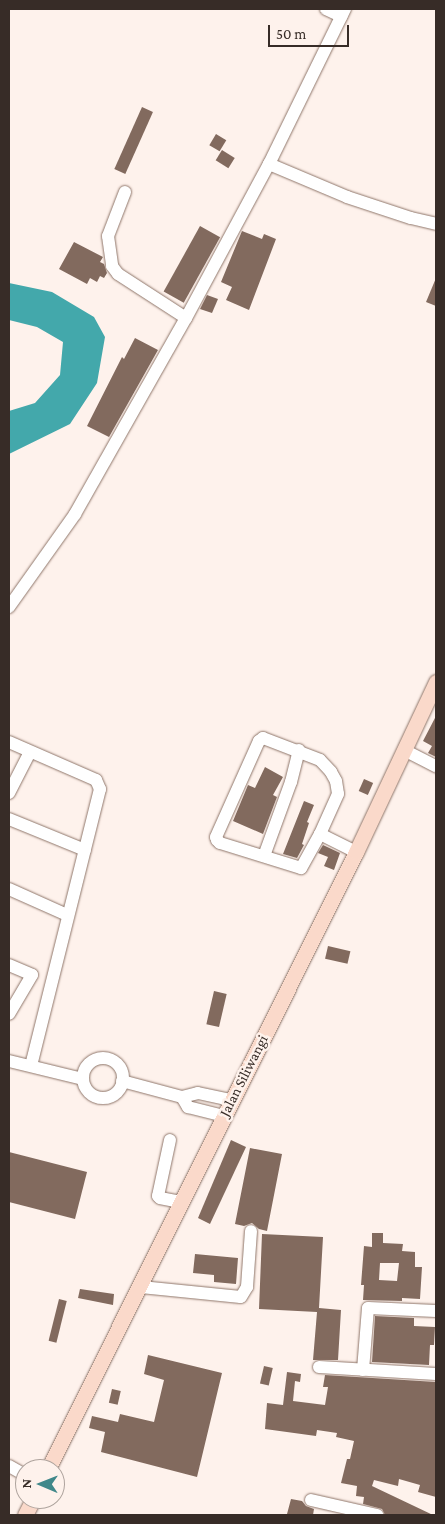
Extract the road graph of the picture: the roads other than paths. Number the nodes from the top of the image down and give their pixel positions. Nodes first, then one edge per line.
1 (326, 9) edge
2 (343, 12) edge
3 (269, 164) junction
4 (125, 192) dead end
5 (436, 224) edge
6 (186, 318) junction
7 (9, 606) edge
8 (436, 682) edge
9 (9, 742) edge
10 (299, 750) junction
11 (404, 750) junction
12 (30, 752) junction
13 (436, 766) edge
14 (9, 793) edge
15 (9, 819) edge
16 (320, 834) junction
17 (85, 850) junction
18 (356, 852) junction
19 (264, 856) junction
20 (9, 889) edge
21 (67, 915) junction
22 (9, 965) edge
23 (32, 975) junction
24 (52, 982) junction
25 (9, 1014) edge
26 (9, 1061) edge
27 (30, 1066) junction
28 (83, 1079) junction
29 (122, 1081) junction
30 (182, 1097) junction
31 (232, 1100) junction
32 (223, 1116) junction
33 (170, 1140) dead end
34 (181, 1202) junction
35 (251, 1231) dead end
36 (141, 1287) junction
37 (436, 1311) edge
38 (319, 1367) dead end
39 (363, 1370) junction
40 (436, 1374) edge
41 (53, 1459) edge
42 (311, 1500) dead end
43 (377, 1515) edge

1 - 2 street
2 - 3 street
3 - 5 street
3 - 6 street
4 - 6 street
6 - 7 street
8 - 11 main road, Jalan Siliwangi
9 - 12 street
10 - 16 street
10 - 19 street
10 - 19 street
11 - 13 street
11 - 18 main road, Jalan Siliwangi
12 - 14 street
12 - 17 street
15 - 17 street
16 - 18 street
16 - 19 street
17 - 21 street
18 - 31 main road, Jalan Siliwangi
20 - 21 street
21 - 24 street
22 - 23 street
23 - 24 street
23 - 25 street
24 - 27 street
26 - 27 street
27 - 28 street
28 - 29 street
28 - 29 street
29 - 30 street
30 - 31 street
30 - 32 street
31 - 32 main road, Jalan Siliwangi
32 - 34 main road, Jalan Siliwangi
33 - 34 street
34 - 36 main road, Jalan Siliwangi
35 - 36 street
36 - 41 main road, Jalan Siliwangi
37 - 39 street
38 - 39 street
39 - 40 street
42 - 43 street

